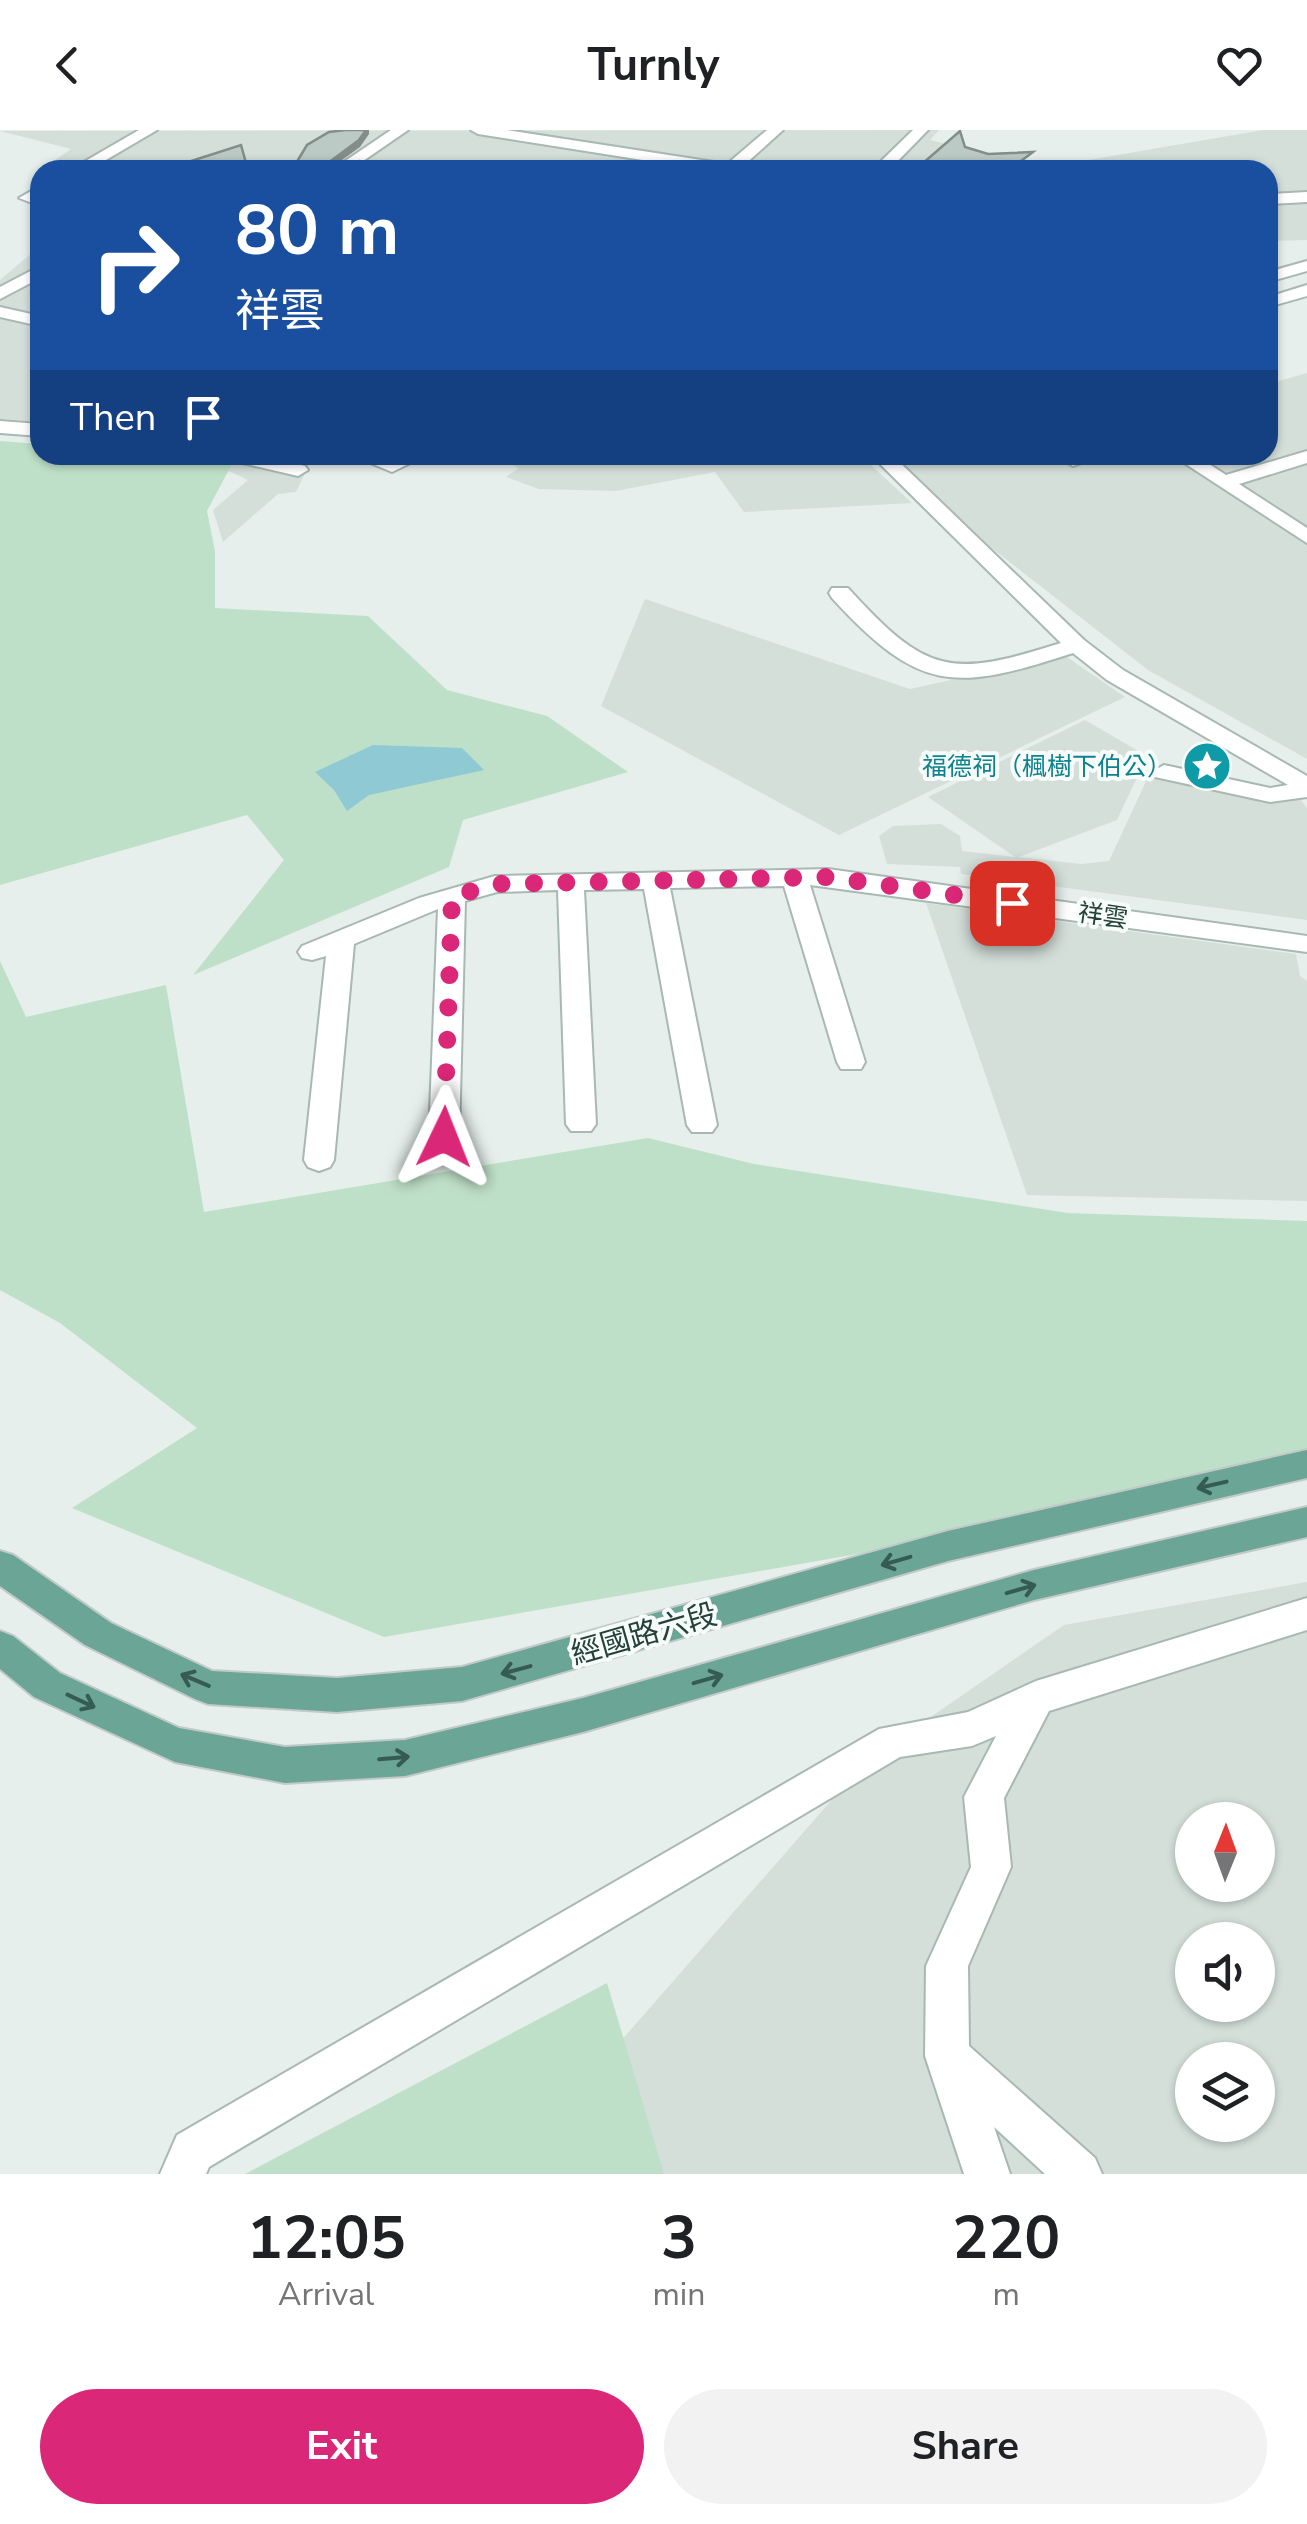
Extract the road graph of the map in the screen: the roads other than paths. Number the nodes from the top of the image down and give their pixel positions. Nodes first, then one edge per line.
1 (150, 130) edge
2 (402, 130) edge
3 (478, 130) edge
4 (776, 130) edge
5 (921, 130) edge
6 (96, 160) edge
7 (356, 160) edge
8 (685, 160) edge
9 (744, 160) edge
10 (890, 160) edge
11 (1307, 197) edge
12 (1278, 198) edge
13 (1307, 266) edge
14 (1278, 274) edge
15 (30, 277) edge
16 (1307, 290) edge
17 (0, 294) edge
18 (1278, 299) edge
19 (0, 312) edge
20 (30, 319) edge
21 (0, 427) edge
22 (30, 429) edge
23 (1307, 457) edge
24 (273, 465) edge
25 (891, 465) edge
26 (1197, 465) edge
27 (297, 471) edge
28 (1223, 482) junction
29 (1307, 536) edge
30 (840, 593) dead end
31 (1076, 645) junction
32 (1164, 772) dead end
33 (1307, 788) edge
34 (795, 878) junction
35 (656, 882) junction
36 (570, 885) junction
37 (452, 897) junction
38 (341, 940) junction
39 (1307, 944) edge
40 (312, 952) dead end
41 (851, 1062) dead end
42 (581, 1124) dead end
43 (702, 1125) dead end
44 (444, 1137) dead end
45 (319, 1160) dead end
46 (1307, 1464) edge
47 (1307, 1522) edge
48 (0, 1566) edge
49 (1307, 1614) edge
50 (0, 1647) edge
51 (1036, 1698) junction
52 (948, 2056) junction
53 (183, 2174) edge
54 (988, 2174) edge
55 (1079, 2174) edge

1 - 6 street
2 - 7 street
3 - 8 street
4 - 9 street
5 - 10 street
11 - 12 street
13 - 14 street
15 - 17 street
16 - 18 street
19 - 20 street
21 - 22 street
23 - 28 street
24 - 27 street
25 - 31 street
26 - 28 street
28 - 29 street
30 - 31 street
31 - 33 street
32 - 33 street
34 - 35 street, 祥雲
34 - 39 street, 祥雲
34 - 41 street
35 - 36 street, 祥雲
35 - 43 street
36 - 37 street, 祥雲
36 - 42 street
37 - 38 street, 祥雲
37 - 44 street
38 - 40 street, 祥雲
38 - 45 street
46 -> 48 main road, 經國路六段
50 -> 47 main road
49 - 51 street
51 - 52 street
51 - 53 street
52 - 54 street
52 - 55 street

